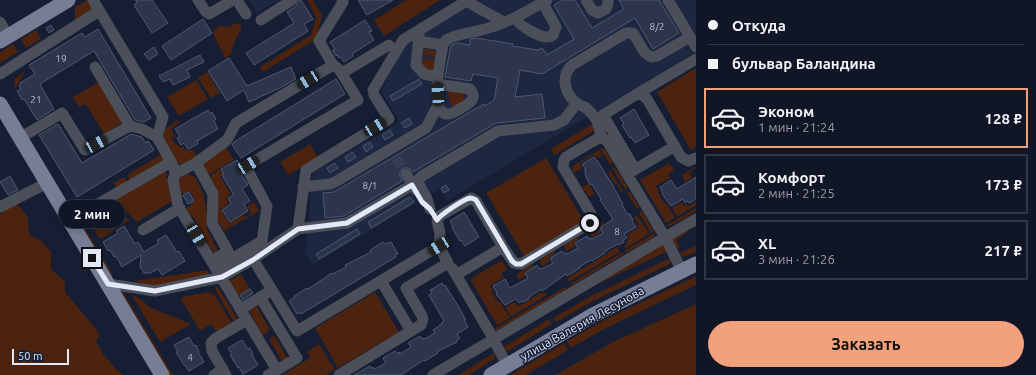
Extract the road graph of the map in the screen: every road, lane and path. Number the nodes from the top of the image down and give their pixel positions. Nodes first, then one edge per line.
1 (68, 0) edge
2 (92, 0) edge
3 (198, 0) edge
4 (233, 0) edge
5 (237, 0) edge
6 (292, 0) edge
7 (344, 0) edge
8 (468, 0) edge
9 (586, 0) edge
10 (608, 0) edge
11 (668, 0) edge
12 (545, 1) edge
13 (99, 11) junction
14 (246, 14) dead end
15 (519, 17) junction
16 (261, 20) dead end
17 (0, 22) edge
18 (504, 22) junction
19 (690, 37) junction
20 (4, 38) edge
21 (389, 45) dead end
22 (443, 45) junction
23 (696, 47) edge
24 (696, 59) edge
25 (333, 65) junction
26 (95, 67) dead end
27 (342, 73) junction
28 (0, 74) edge
29 (438, 80) junction
30 (637, 94) junction
31 (577, 103) junction
32 (0, 104) edge
33 (438, 105) junction
34 (600, 118) junction
35 (4, 120) edge
36 (130, 126) junction
37 (156, 137) junction
38 (20, 138) junction
39 (602, 138) junction
40 (675, 146) junction
41 (696, 158) edge
42 (171, 162) junction
43 (196, 162) junction
44 (631, 171) junction
45 (174, 174) junction
46 (406, 174) tunnel mouth
47 (47, 183) junction
48 (412, 185) junction
49 (303, 187) junction
50 (0, 208) edge
51 (180, 208) junction
52 (430, 209) junction
53 (696, 219) edge
54 (70, 220) junction
55 (437, 220) junction
56 (298, 229) junction
57 (143, 230) dead end
58 (665, 237) junction
59 (439, 246) junction
60 (503, 247) junction
61 (253, 260) junction
62 (448, 263) junction
63 (696, 264) edge
64 (217, 269) junction
65 (682, 271) junction
66 (396, 272) junction
67 (456, 275) junction
68 (381, 281) junction
69 (108, 284) junction
70 (406, 288) junction
71 (272, 290) junction
72 (260, 297) junction
73 (241, 309) junction
74 (247, 320) junction
75 (411, 331) junction
76 (494, 339) junction
77 (507, 365) junction
78 (272, 372) edge
79 (221, 373) edge
80 (162, 375) edge
81 (339, 375) edge
82 (433, 375) edge
83 (491, 375) edge

1 - 20 main road
2 - 13 street
3 - 4 street
5 - 14 street
6 - 16 street
7 - 25 street
8 - 18 street
8 - 49 street
9 - 10 street
11 - 19 street
12 - 15 street
12 - 15 street
13 - 28 street
13 - 37 street
15 - 18 street
17 - 20 street
18 - 22 street
19 - 23 street
19 - 31 street
21 - 27 street
22 - 29 street
22 - 29 street
24 - 30 street
25 - 27 street
25 - 43 street
26 - 36 street
27 - 64 street
29 - 33 street
29 - 33 street
30 - 34 street
30 - 40 street
31 - 34 street
31 - 52 street
32 - 35 main road
33 - 49 street
34 - 39 street
34 - 44 street
35 - 38 main road
36 - 37 street
36 - 38 street
37 - 42 street
38 - 47 main road
39 - 44 street
39 - 60 street
40 - 41 street
40 - 44 street
42 - 45 street
42 - 54 street
43 - 45 street
43 - 64 street
44 - 58 street
45 - 51 street
46 - 48 street
47 - 50 street
47 - 54 main road
48 - 52 street
48 - 56 street
49 - 56 street
51 - 57 street
51 - 64 street
52 - 55 street
53 - 58 street
54 - 69 main road
55 - 59 street
55 - 60 street
56 - 61 street
58 - 65 street
58 - 76 street
59 - 62 street
59 - 66 street
60 - 67 street
61 - 64 street
61 - 71 street
62 - 67 street
62 - 70 street
63 - 65 main road, улица Валерия Лесунова
64 - 69 street
64 - 73 street
65 - 77 main road, улица Валерия Лесунова
66 - 68 street
66 - 70 street
67 - 76 street
68 - 71 street
68 - 75 street
69 - 80 main road
70 - 75 street
71 - 72 street
72 - 73 street
72 - 78 street
73 - 74 street
74 - 78 street
74 - 79 street
75 - 81 street
76 - 77 street
76 - 82 street
77 - 83 main road, улица Валерия Лесунова

